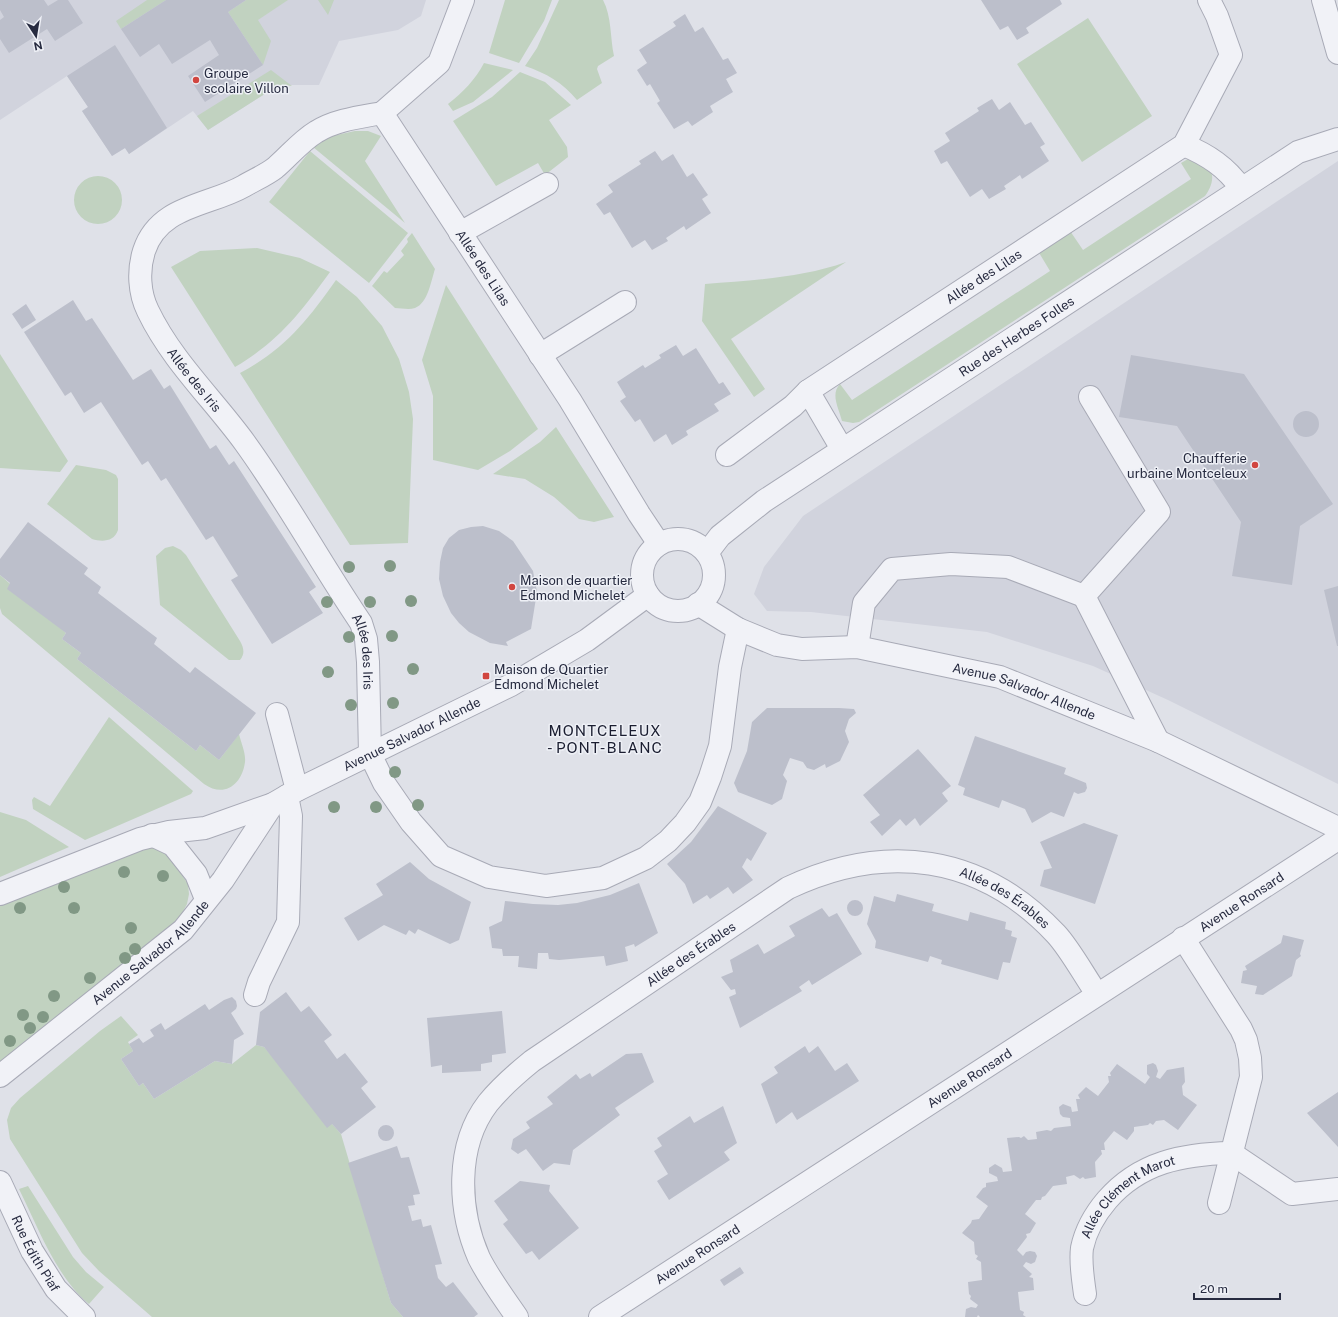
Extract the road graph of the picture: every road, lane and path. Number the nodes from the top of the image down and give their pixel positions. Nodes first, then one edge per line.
1 (463, 0) edge
2 (1209, 0) edge
3 (1323, 0) edge
4 (1338, 53) edge
5 (382, 113) junction
6 (1338, 139) edge
7 (1184, 145) junction
8 (547, 184) dead end
9 (1241, 188) junction
10 (460, 233) junction
11 (625, 302) dead end
12 (540, 355) junction
13 (808, 391) junction
14 (1090, 397) dead end
15 (842, 449) junction
16 (727, 454) dead end
17 (659, 544) junction
18 (707, 553) junction
19 (648, 594) junction
20 (1084, 596) junction
21 (698, 604) junction
22 (738, 629) junction
23 (857, 647) junction
24 (277, 714) dead end
25 (1158, 742) junction
26 (370, 754) junction
27 (286, 797) junction
28 (1338, 828) edge
29 (152, 835) junction
30 (1338, 839) edge
31 (0, 894) edge
32 (206, 899) junction
33 (1183, 938) junction
34 (1097, 994) junction
35 (256, 995) dead end
36 (0, 1076) edge
37 (1231, 1152) junction
38 (0, 1182) edge
39 (1338, 1189) edge
40 (1219, 1203) dead end
41 (1085, 1294) dead end
42 (84, 1317) edge
43 (517, 1317) edge
44 (600, 1317) edge

1 - 5 street
2 - 7 street
3 - 4 street
5 - 10 street, Allée des Lilas
5 - 26 street, Allée des Iris
6 - 9 street, Rue des Herbes Folles
7 - 9 street
7 - 13 street, Allée des Lilas
8 - 10 street
9 - 15 street, Rue des Herbes Folles
10 - 12 street, Allée des Lilas
11 - 12 street
12 - 17 street, Allée des Lilas
13 - 15 street
13 - 16 street, Allée des Lilas
14 - 20 street
15 - 18 street, Rue des Herbes Folles
17 - 18 street
17 - 19 street
18 - 21 street
19 - 21 street
19 - 26 street, Avenue Salvador Allende
20 - 23 street
20 - 25 street
21 - 22 street, Avenue Salvador Allende
22 - 23 street, Avenue Salvador Allende
22 - 26 street
23 - 25 street, Avenue Salvador Allende
24 - 27 street
25 - 28 street, Avenue Salvador Allende
26 - 27 street, Avenue Salvador Allende
27 - 29 street, Avenue Salvador Allende
27 - 32 street, Avenue Salvador Allende
27 - 35 street
29 - 31 street, Avenue Salvador Allende
29 - 32 street
30 - 33 street, Avenue Ronsard
32 - 36 street, Avenue Salvador Allende
33 - 34 street, Avenue Ronsard
33 - 37 street
34 - 43 street, Allée des Érables
34 - 44 street, Avenue Ronsard
37 - 39 street
37 - 40 street
37 - 41 street, Allée Clément Marot
38 - 42 street, Rue Édith Piaf

